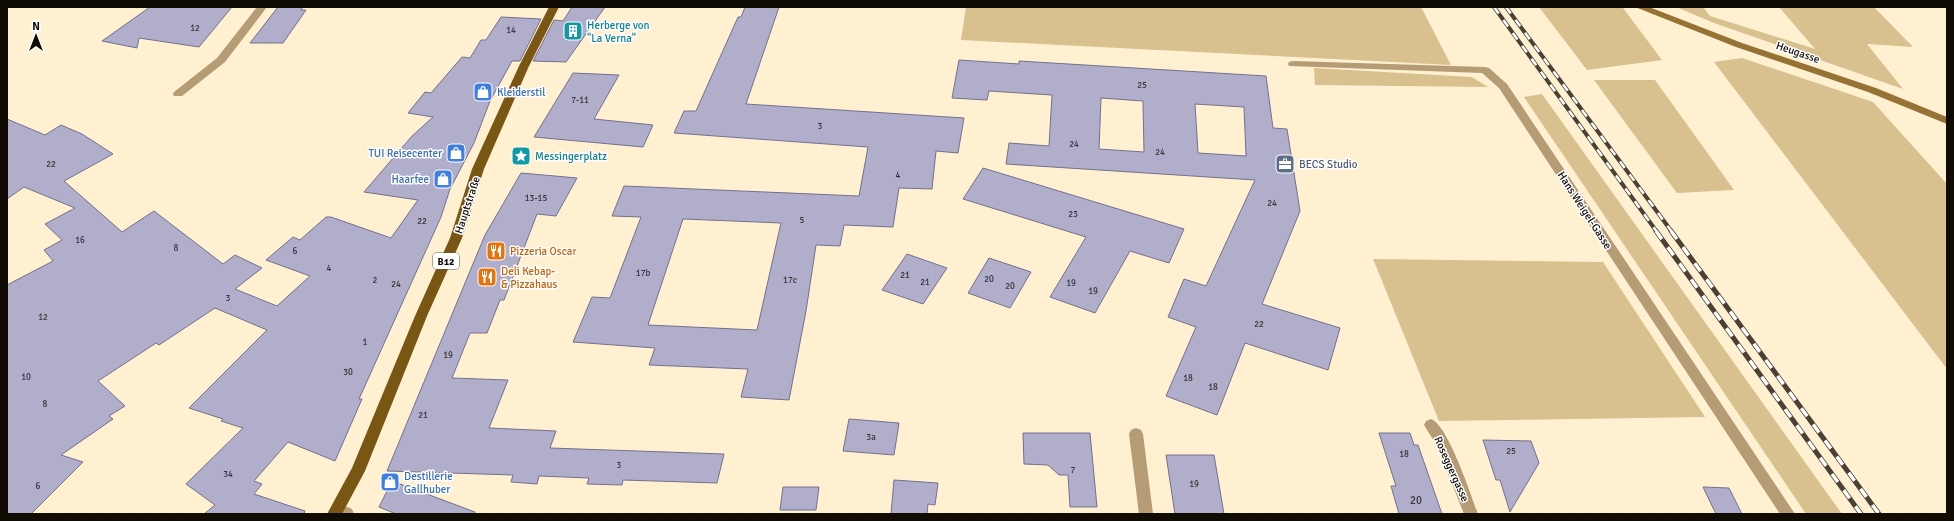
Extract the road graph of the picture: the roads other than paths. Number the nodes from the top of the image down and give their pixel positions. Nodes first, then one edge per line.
1 (262, 7) edge
2 (554, 7) edge
3 (1640, 7) edge
4 (1293, 64) dead end
5 (178, 94) dead end
6 (1947, 121) edge
7 (1431, 425) dead end
8 (1136, 434) dead end
9 (340, 513) edge
10 (1146, 514) edge
11 (1471, 514) edge
12 (1788, 514) edge

1 - 5 street
2 - 9 main road, Hauptstraße / B12
3 - 6 street, Heugasse
4 - 12 street, Hans Weigel-Gasse
7 - 11 street, Roseggergasse
8 - 10 street

